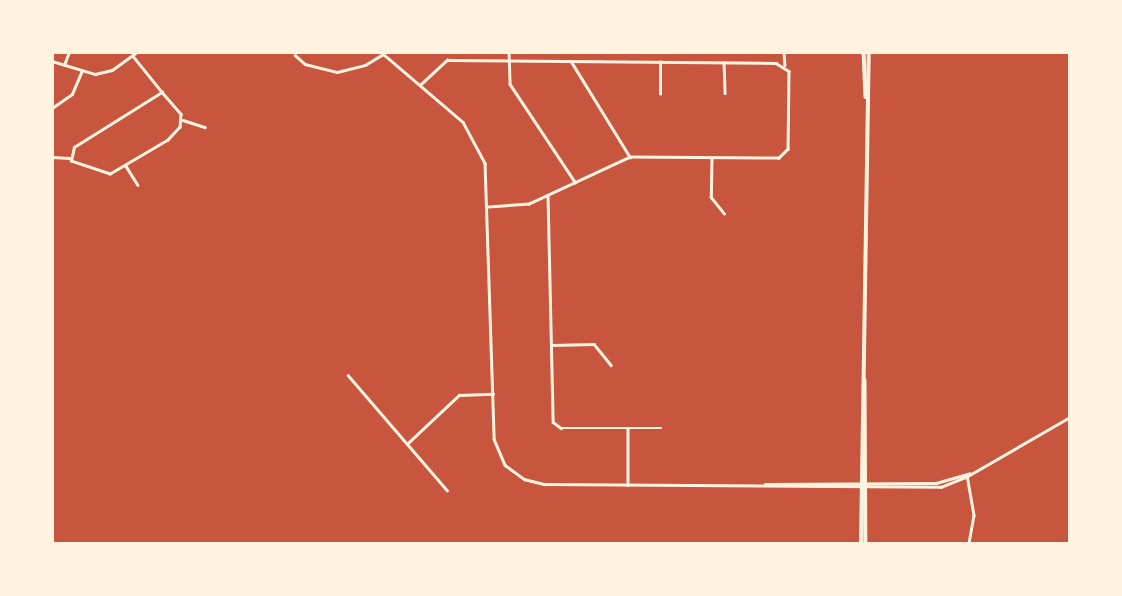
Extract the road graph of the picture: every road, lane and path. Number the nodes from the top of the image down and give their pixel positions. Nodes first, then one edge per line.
1 (69, 52) edge
2 (137, 52) edge
3 (509, 52) edge
4 (784, 52) edge
5 (866, 52) edge
6 (382, 53) edge
7 (295, 55) dead end
8 (133, 56) junction
9 (52, 61) edge
10 (509, 61) junction
11 (571, 61) junction
12 (660, 62) junction
13 (724, 62) junction
14 (64, 65) junction
15 (785, 65) junction
16 (82, 71) junction
17 (420, 85) junction
18 (162, 92) junction
19 (724, 93) dead end
20 (660, 94) dead end
21 (52, 108) edge
22 (183, 120) junction
23 (205, 127) dead end
24 (52, 157) edge
25 (630, 157) junction
26 (70, 158) junction
27 (712, 158) junction
28 (126, 166) junction
29 (575, 182) junction
30 (138, 185) dead end
31 (548, 195) junction
32 (489, 207) junction
33 (724, 213) dead end
34 (551, 345) junction
35 (611, 365) dead end
36 (348, 375) dead end
37 (492, 394) junction
38 (1069, 417) edge
39 (661, 428) dead end
40 (628, 429) junction
41 (408, 443) junction
42 (967, 475) junction
43 (628, 485) junction
44 (864, 485) junction
45 (447, 490) dead end
46 (864, 544) edge
47 (969, 544) edge

1 - 14 street
2 - 8 street
3 - 10 street
4 - 15 street
5 - 44 main road
6 - 7 street
6 - 17 street
8 - 16 street
8 - 18 street
9 - 14 street
10 - 11 street
10 - 17 street
10 - 29 street
11 - 12 street
11 - 25 street
12 - 13 street
12 - 20 street
13 - 15 street
13 - 19 street
14 - 16 street
15 - 27 street
16 - 21 street
17 - 32 street
18 - 22 street
18 - 26 street
22 - 23 street
22 - 28 street
24 - 26 street
25 - 27 street
25 - 29 street
26 - 28 street
27 - 33 street
28 - 30 street
29 - 31 street
31 - 32 street
31 - 34 street
32 - 37 street
34 - 35 street
34 - 40 street
36 - 41 street
37 - 41 street
37 - 43 street
38 - 42 street
39 - 40 street
40 - 43 street
41 - 45 street
42 - 44 street
42 - 47 street
43 - 44 street
44 - 46 main road

